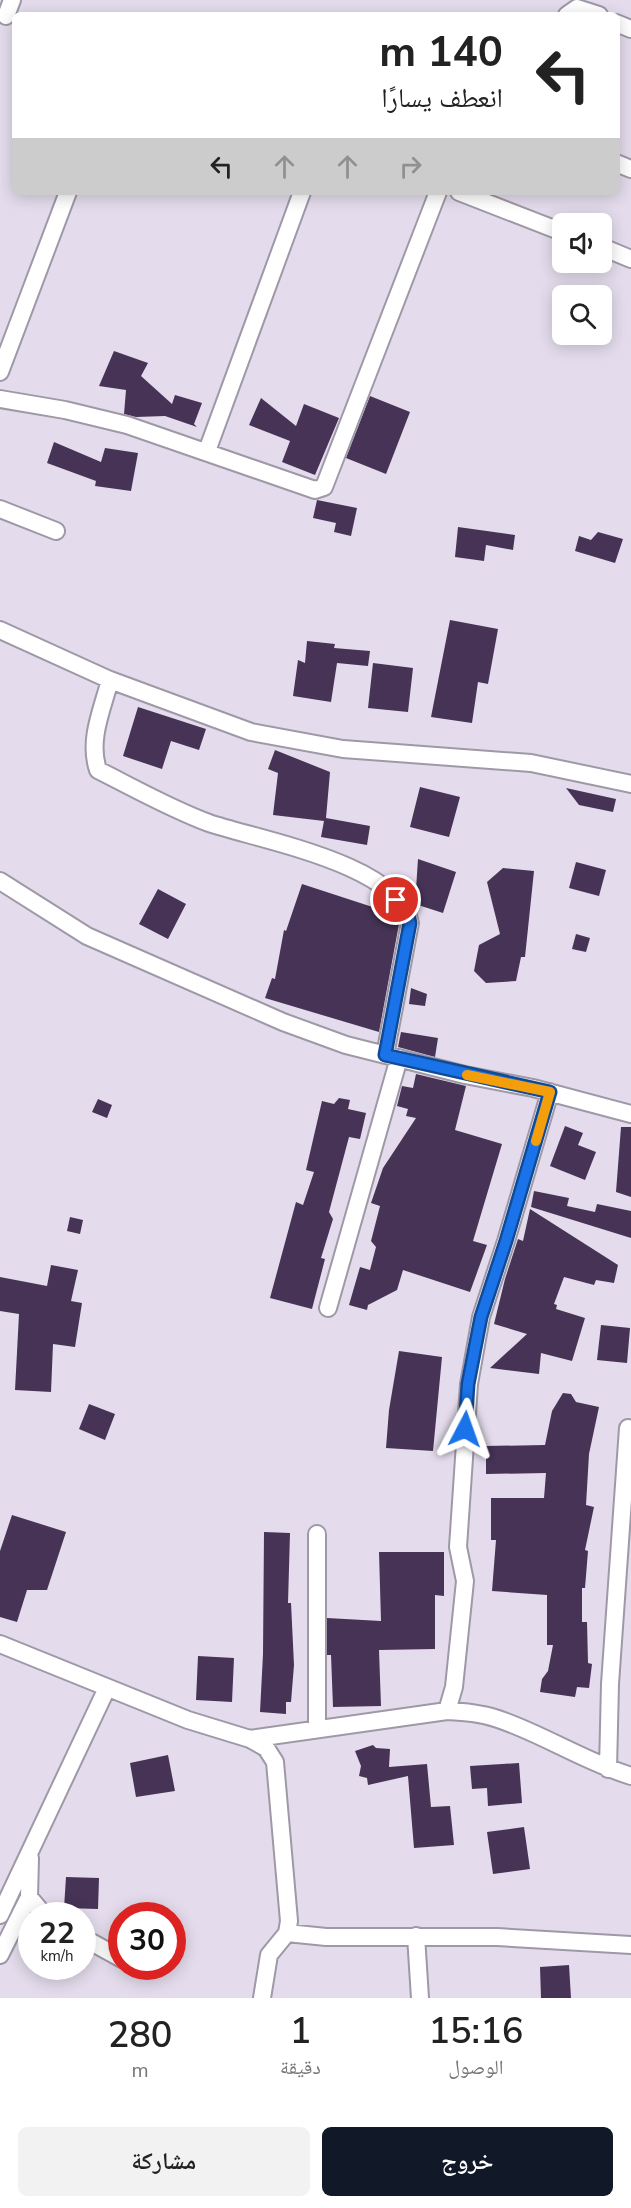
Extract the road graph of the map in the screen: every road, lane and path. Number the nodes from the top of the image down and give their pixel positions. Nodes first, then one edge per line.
1 (571, 12) edge
2 (589, 12) edge
3 (67, 195) edge
4 (301, 195) edge
5 (437, 195) edge
6 (476, 195) edge
7 (494, 198) edge
8 (552, 227) edge
9 (612, 251) edge
10 (631, 259) edge
11 (0, 372) edge
12 (0, 399) edge
13 (207, 451) junction
14 (0, 509) edge
15 (56, 531) dead end
16 (0, 630) edge
17 (110, 680) junction
18 (631, 784) edge
19 (0, 881) edge
20 (392, 1057) junction
21 (550, 1092) junction
22 (631, 1114) edge
23 (328, 1308) dead end
24 (628, 1428) dead end
25 (317, 1534) dead end
26 (0, 1644) edge
27 (107, 1688) junction
28 (447, 1711) junction
29 (317, 1729) junction
30 (250, 1738) junction
31 (608, 1769) junction
32 (631, 1776) edge
33 (29, 1854) junction
34 (29, 1897) junction
35 (33, 1902) edge
36 (0, 1915) edge
37 (286, 1933) junction
38 (416, 1936) junction
39 (631, 1946) edge
40 (0, 1955) edge
41 (262, 1998) edge
42 (420, 1998) edge

1 - 2 street
3 - 11 street
4 - 13 street
5 - 13 street
6 - 7 street
7 - 8 street
9 - 10 street
12 - 13 street
14 - 15 street
16 - 17 street
17 - 18 street
17 - 20 street
19 - 20 street
20 - 21 street
20 - 23 street
21 - 22 street
21 - 28 street
24 - 31 street
25 - 29 street
26 - 27 street
27 - 30 street
27 - 33 street
28 - 29 street
28 - 31 street
29 - 30 street
30 - 37 street
31 - 32 street
33 - 34 street
33 - 36 street
34 - 35 street
34 - 40 street
37 - 38 street
37 - 41 street
38 - 39 street
38 - 42 street

